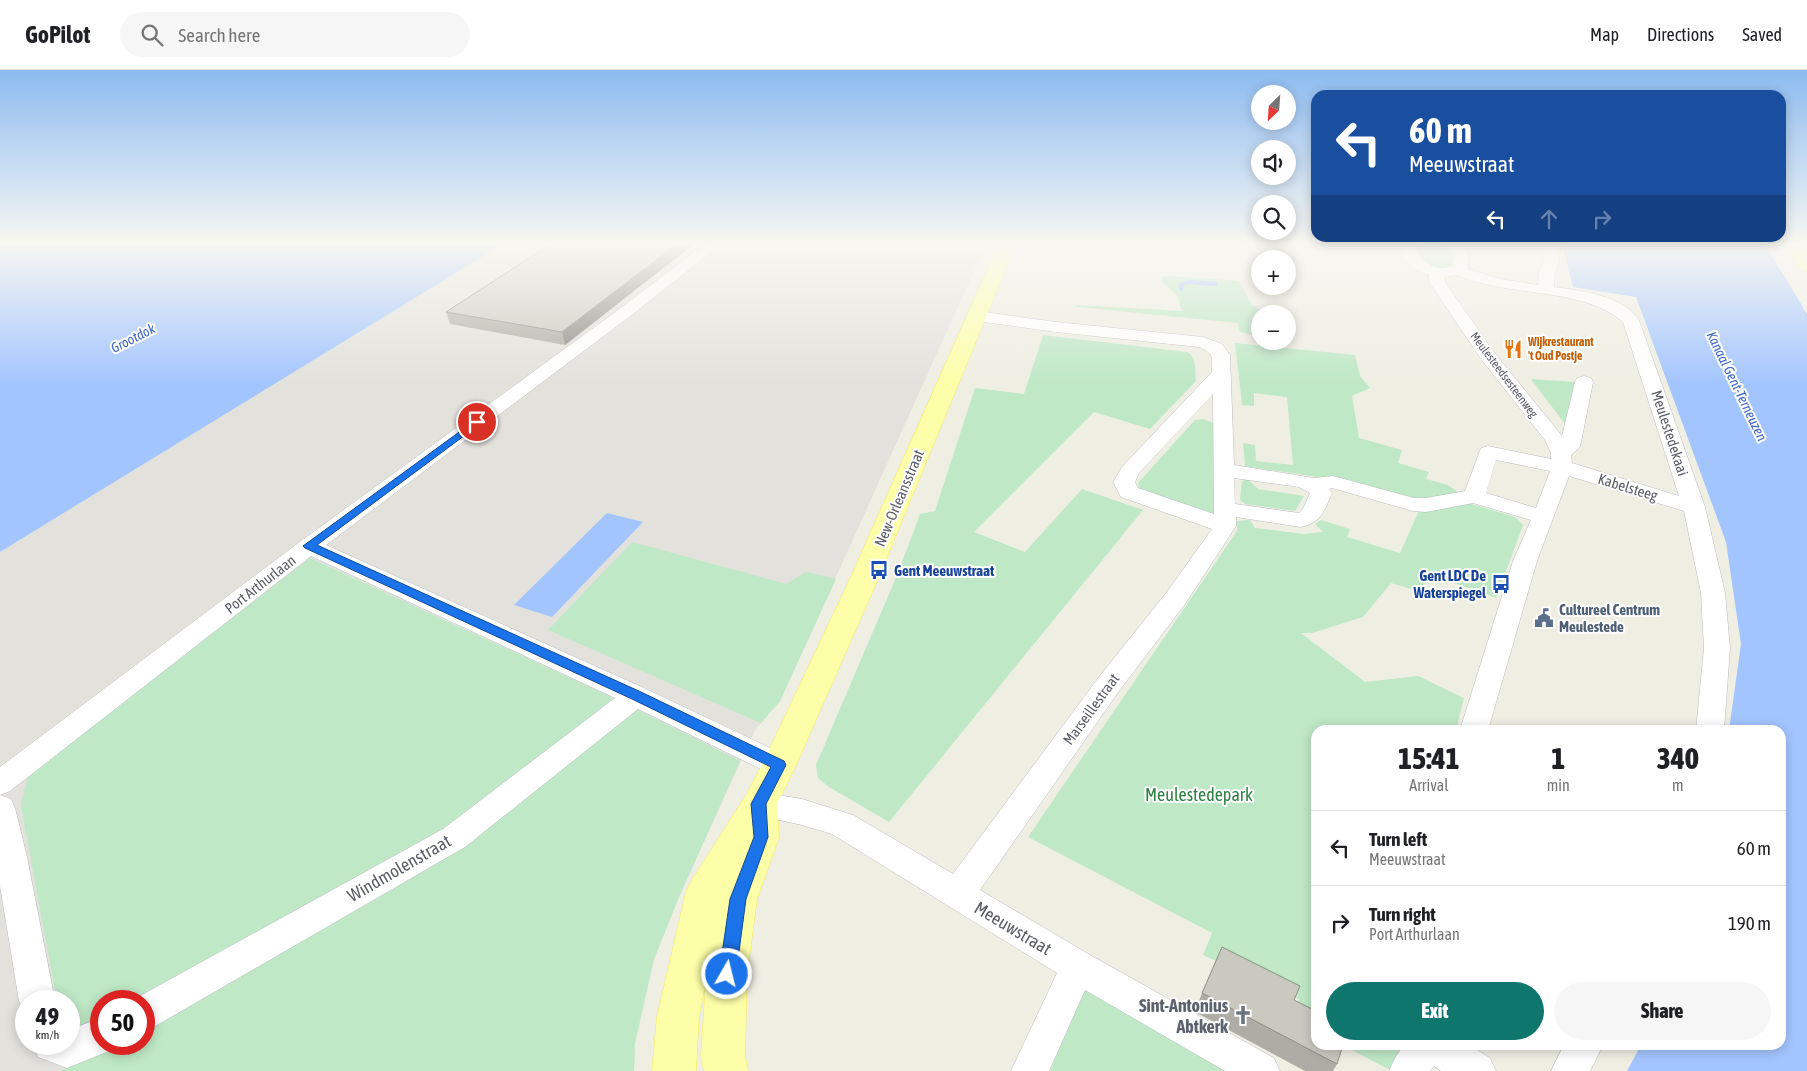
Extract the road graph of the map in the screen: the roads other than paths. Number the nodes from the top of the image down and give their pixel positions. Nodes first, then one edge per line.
1 (653, 291) edge
2 (988, 291) edge
3 (1443, 291) edge
4 (1567, 291) edge
5 (977, 316) junction
6 (1221, 374) junction
7 (1584, 382) dead end
8 (1186, 409) junction
9 (1222, 416) junction
10 (1562, 460) junction
11 (1224, 470) junction
12 (1312, 485) junction
13 (1474, 496) junction
14 (1694, 507) junction
15 (1225, 517) junction
16 (1544, 517) junction
17 (309, 546) junction
18 (636, 696) junction
19 (1476, 725) edge
20 (1710, 725) edge
21 (780, 765) junction
22 (0, 783) edge
23 (759, 804) junction
24 (0, 808) edge
25 (958, 894) junction
26 (1078, 967) junction
27 (35, 990) edge
28 (155, 1007) edge
29 (1423, 1050) edge
30 (1441, 1050) edge
31 (1581, 1050) edge
32 (674, 1071) edge
33 (726, 1071) edge
34 (1030, 1071) edge
35 (1261, 1071) edge
36 (1408, 1071) edge
37 (1477, 1071) edge
38 (1570, 1071) edge

1 - 17 street, Port Arthurlaan
2 - 5 main road, New-Orleansstraat
3 - 10 street, Meulesteedsesteenweg
4 - 14 street, Meulestedekaai
5 - 6 street
5 - 21 main road, New-Orleansstraat
6 - 8 street
6 - 9 street
7 - 10 street
8 - 9 street
8 - 15 street
9 - 11 street
10 - 13 street, Kabelsteeg
10 - 14 street, Kabelsteeg
10 - 16 street
11 - 12 street
11 - 15 street
12 - 13 street
12 - 15 street
13 - 16 street
14 - 20 street, Meulestedekaai
15 - 25 street, Marseillestraat
16 - 19 street
17 - 18 street
17 - 22 street, Port Arthurlaan
18 - 21 street
18 - 28 street, Windmolenstraat
21 - 23 main road, New-Orleansstraat
23 - 25 street, Meeuwstraat
23 - 32 main road, New-Orleansstraat
23 - 33 main road
24 - 27 street
25 - 26 street, Meeuwstraat
26 - 34 street
26 - 35 street, Meeuwstraat
29 - 36 street
30 - 37 street
31 - 38 street

